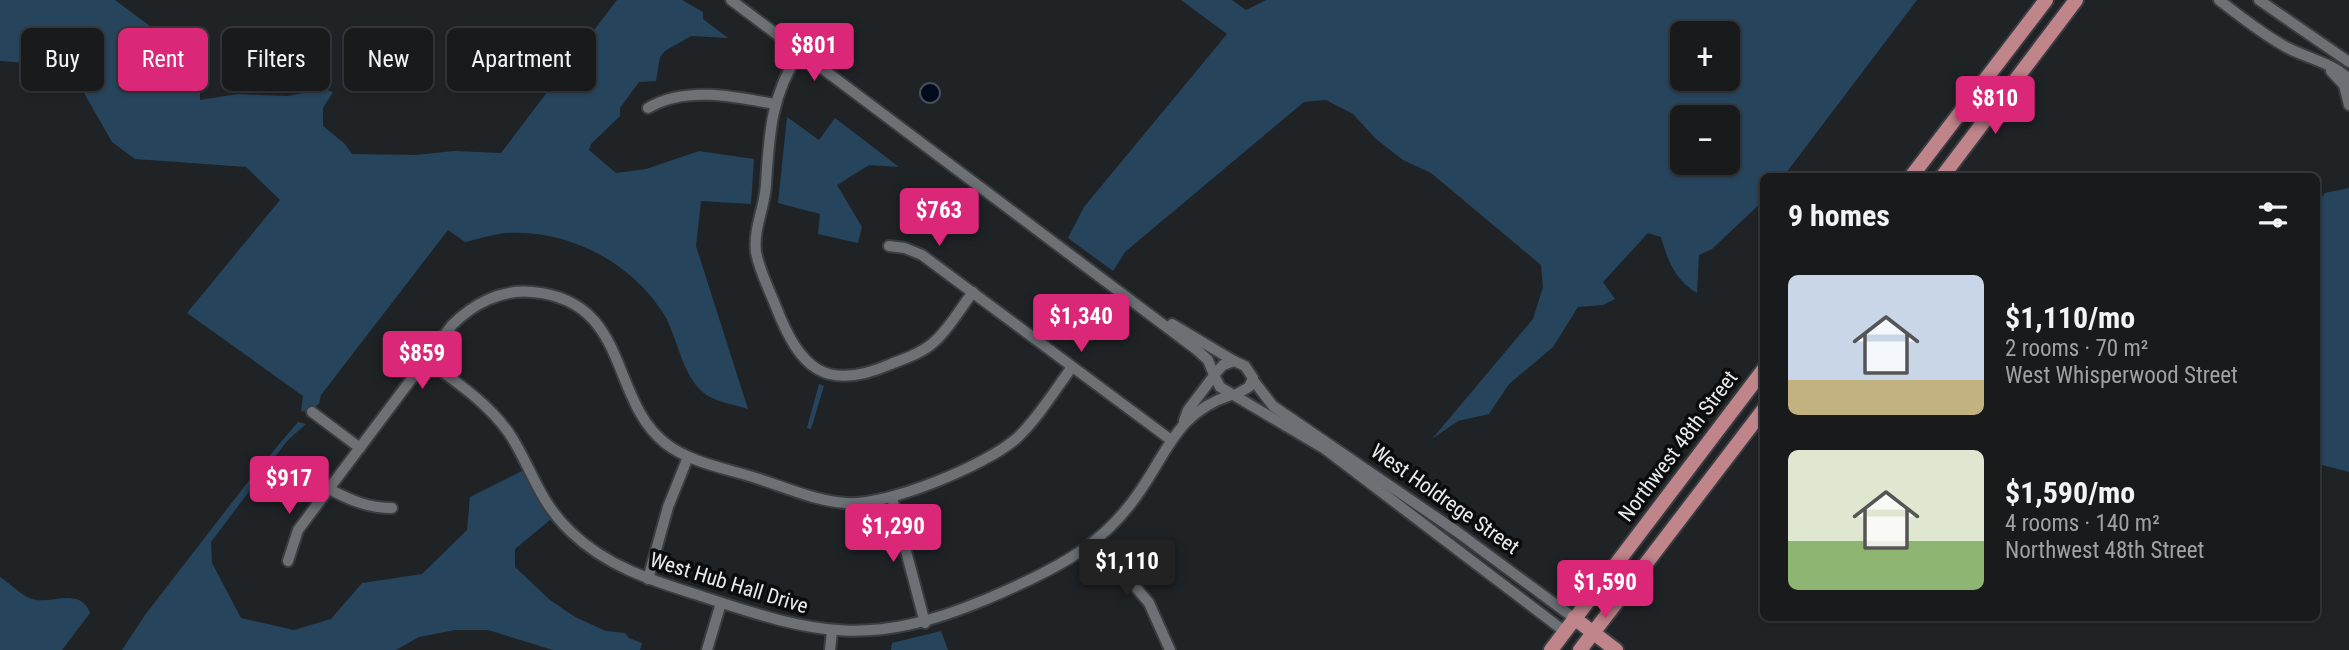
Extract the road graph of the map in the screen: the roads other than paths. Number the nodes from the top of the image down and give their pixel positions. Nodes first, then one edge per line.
1 (731, 0) edge
2 (2046, 0) edge
3 (2076, 0) edge
4 (2219, 0) edge
5 (2259, 0) edge
6 (800, 52) junction
7 (2349, 62) edge
8 (2320, 63) junction
9 (2349, 79) edge
10 (774, 104) junction
11 (2349, 105) edge
12 (648, 108) dead end
13 (2347, 117) dead end
14 (1914, 173) edge
15 (1945, 173) edge
16 (889, 246) dead end
17 (973, 292) junction
18 (1133, 300) junction
19 (426, 360) junction
20 (1234, 361) junction
21 (1072, 367) junction
22 (1760, 374) edge
23 (1214, 376) junction
24 (1253, 380) junction
25 (1233, 395) junction
26 (312, 412) dead end
27 (1760, 413) edge
28 (1183, 424) junction
29 (1171, 440) junction
30 (360, 448) junction
31 (688, 457) junction
32 (329, 489) junction
33 (892, 498) junction
34 (393, 508) dead end
35 (1096, 540) junction
36 (288, 561) dead end
37 (648, 579) junction
38 (721, 603) junction
39 (1574, 618) junction
40 (925, 623) junction
41 (832, 631) junction
42 (1564, 631) junction
43 (1593, 633) junction
44 (1584, 649) edge
45 (707, 650) edge
46 (830, 650) edge
47 (1170, 650) edge
48 (1550, 650) edge
49 (1616, 650) edge

1 - 6 street
2 - 14 main road
3 - 15 main road
4 - 8 street
5 - 7 street
6 - 10 street
6 - 18 street
8 - 9 street
8 - 11 street
10 - 12 street
10 - 17 street
11 - 13 street
16 - 17 street
17 - 21 street
18 - 20 street
18 - 23 street
19 - 30 street
19 - 31 street
19 - 37 street, West Hub Hall Drive
20 - 23 street
20 - 24 street
21 - 29 street
21 - 33 street
22 - 39 main road, Northwest 48th Street
23 - 25 street
23 - 28 street
24 - 25 street
24 - 39 street, West Holdrege Street
25 - 28 street
25 - 42 street, West Holdrege Street
26 - 30 street
27 - 43 main road
28 - 29 street, West Hub Hall Drive
29 - 35 street, West Hub Hall Drive
30 - 32 street
31 - 33 street
31 - 37 street
32 - 34 street
32 - 36 street
33 - 40 street
35 - 40 street, West Hub Hall Drive
35 - 47 street
37 - 38 street, West Hub Hall Drive
38 - 41 street, West Hub Hall Drive
38 - 45 street
39 - 42 main road, Northwest 48th Street
39 - 43 main road, West Holdrege Street
40 - 41 street, West Hub Hall Drive
41 - 46 street
42 - 44 main road, West Holdrege Street
42 - 48 main road, Northwest 48th Street
43 - 44 main road
43 - 49 main road, West Holdrege Street

